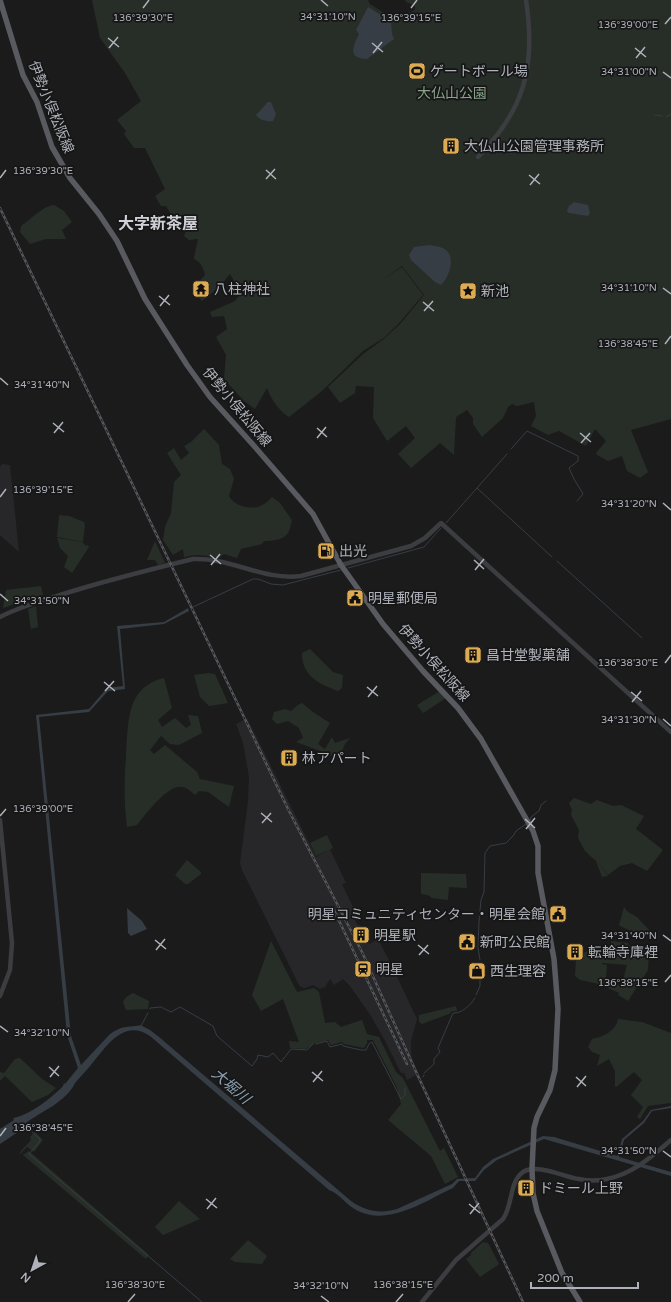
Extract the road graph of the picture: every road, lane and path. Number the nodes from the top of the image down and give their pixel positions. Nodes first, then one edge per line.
1 (0, 0) edge
2 (526, 0) edge
3 (478, 157) dead end
4 (341, 565) junction
5 (0, 617) edge
6 (671, 732) edge
7 (0, 820) edge
8 (0, 996) edge
9 (671, 1140) edge
10 (532, 1169) junction
11 (422, 1302) edge
12 (579, 1302) edge

1 - 4 main road, 伊勢小俣松阪線
2 - 3 street
4 - 5 street
4 - 6 street
4 - 10 main road, 伊勢小俣松阪線
7 - 8 street
9 - 10 street
10 - 11 street
10 - 12 main road, 伊勢小俣松阪線

